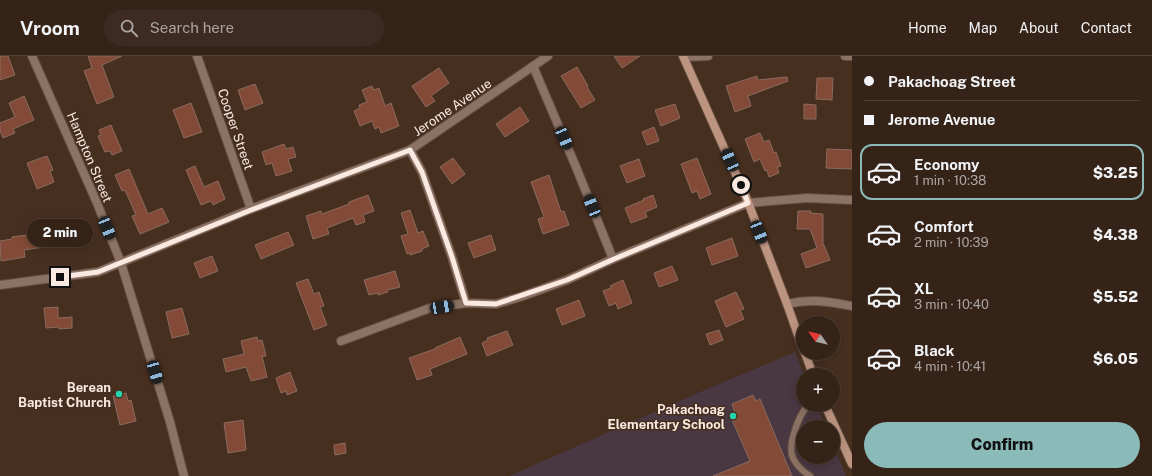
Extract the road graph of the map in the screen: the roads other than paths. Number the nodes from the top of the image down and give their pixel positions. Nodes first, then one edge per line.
1 (32, 56) edge
2 (197, 56) edge
3 (548, 56) edge
4 (708, 56) edge
5 (845, 56) edge
6 (852, 56) edge
7 (683, 57) edge
8 (533, 66) junction
9 (410, 150) junction
10 (852, 200) edge
11 (748, 203) junction
12 (251, 210) junction
13 (614, 259) junction
14 (122, 263) junction
15 (0, 285) edge
16 (466, 303) junction
17 (788, 304) junction
18 (852, 306) edge
19 (796, 328) edge
20 (341, 341) dead end
21 (802, 412) edge
22 (828, 412) edge
23 (852, 464) edge
24 (184, 476) edge
25 (810, 476) edge

1 - 14 street, Hampton Street
2 - 12 street, Cooper Street
3 - 8 street, Jerome Avenue
4 - 7 street
5 - 6 street
7 - 11 street
8 - 9 street, Jerome Avenue
8 - 13 street
9 - 12 street, Jerome Avenue
9 - 16 street
10 - 11 street
11 - 13 street
11 - 17 street
12 - 14 street, Jerome Avenue
13 - 16 street
14 - 15 street, Jerome Avenue
14 - 24 street, Hampton Street
16 - 20 street
17 - 18 street
17 - 19 street
21 - 25 lane
22 - 23 street

